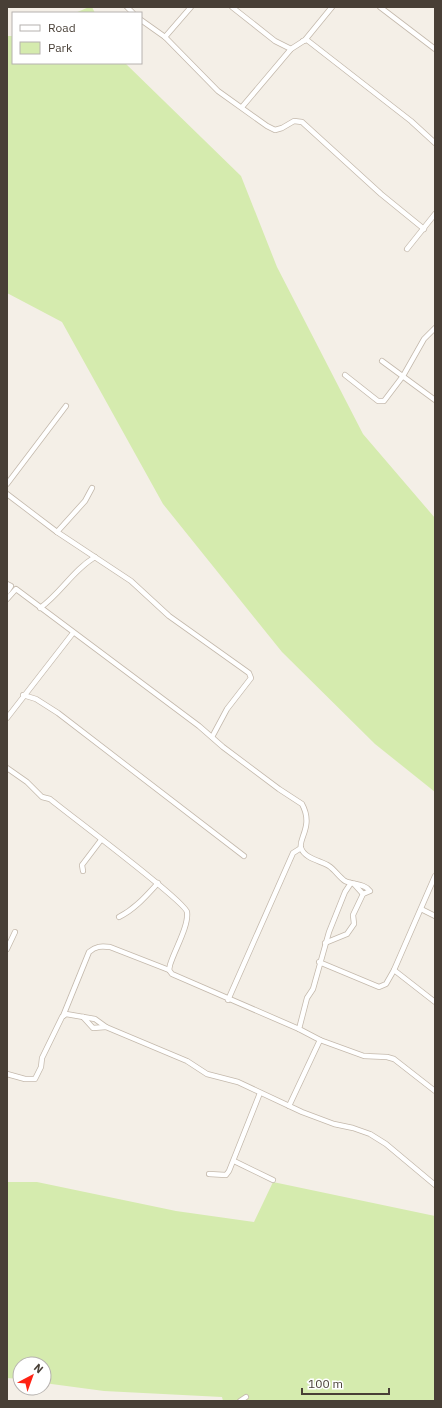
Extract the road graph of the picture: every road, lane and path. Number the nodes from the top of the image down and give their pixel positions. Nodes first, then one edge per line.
1 (191, 7) edge
2 (232, 7) edge
3 (332, 7) edge
4 (380, 7) edge
5 (142, 21) edge
6 (165, 37) junction
7 (303, 41) junction
8 (290, 49) junction
9 (435, 49) edge
10 (242, 107) junction
11 (435, 143) edge
12 (435, 214) edge
13 (424, 229) junction
14 (407, 249) dead end
15 (435, 328) edge
16 (382, 361) dead end
17 (345, 375) dead end
18 (403, 376) junction
19 (435, 400) edge
20 (66, 406) dead end
21 (7, 484) edge
22 (92, 488) dead end
23 (7, 494) edge
24 (57, 532) junction
25 (95, 557) junction
26 (7, 584) edge
27 (7, 592) edge
28 (7, 599) edge
29 (40, 608) junction
30 (73, 633) junction
31 (23, 695) junction
32 (7, 718) edge
33 (212, 737) junction
34 (7, 768) edge
35 (101, 840) junction
36 (301, 848) junction
37 (244, 856) dead end
38 (83, 870) dead end
39 (435, 876) edge
40 (343, 880) junction
41 (158, 883) junction
42 (353, 883) junction
43 (344, 892) junction
44 (363, 894) junction
45 (421, 909) junction
46 (435, 916) edge
47 (118, 917) dead end
48 (15, 932) dead end
49 (325, 942) junction
50 (7, 949) edge
51 (320, 962) junction
52 (169, 970) junction
53 (394, 970) junction
54 (228, 1000) junction
55 (435, 1002) edge
56 (62, 1017) junction
57 (84, 1017) junction
58 (106, 1027) junction
59 (300, 1029) junction
60 (320, 1040) junction
61 (7, 1074) edge
62 (435, 1091) edge
63 (260, 1093) junction
64 (289, 1106) junction
65 (234, 1161) junction
66 (210, 1174) dead end
67 (273, 1180) dead end
68 (435, 1185) edge
69 (246, 1397) dead end
70 (240, 1401) edge

1 - 6 street
2 - 8 street
3 - 7 street
4 - 9 street
5 - 6 street
6 - 10 street
7 - 8 street
7 - 11 street
8 - 10 street
10 - 13 street
12 - 13 street
13 - 14 street
15 - 18 street
16 - 18 street
17 - 18 street
18 - 19 street
20 - 21 street
22 - 24 street
23 - 24 street
24 - 25 street
25 - 29 street
25 - 33 street
26 - 27 street
28 - 29 street
29 - 30 street
30 - 31 street
30 - 33 street
31 - 32 street
31 - 37 street
33 - 36 street
34 - 35 street
35 - 38 street
35 - 41 street
36 - 40 street
36 - 54 street
39 - 45 street
40 - 42 street
40 - 43 street
41 - 47 street
41 - 52 street
42 - 43 street
42 - 44 street
42 - 44 street
43 - 49 street
44 - 49 street
45 - 46 street
45 - 53 street
48 - 50 street
49 - 51 street
51 - 53 street
51 - 59 street
52 - 54 street
52 - 56 street
53 - 55 street
54 - 59 street
56 - 57 street
56 - 61 street
57 - 58 street
57 - 58 street
58 - 63 street
59 - 60 street
60 - 62 street
60 - 64 street
63 - 64 street
63 - 65 street
64 - 68 street
65 - 66 street
65 - 67 street
69 - 70 street

